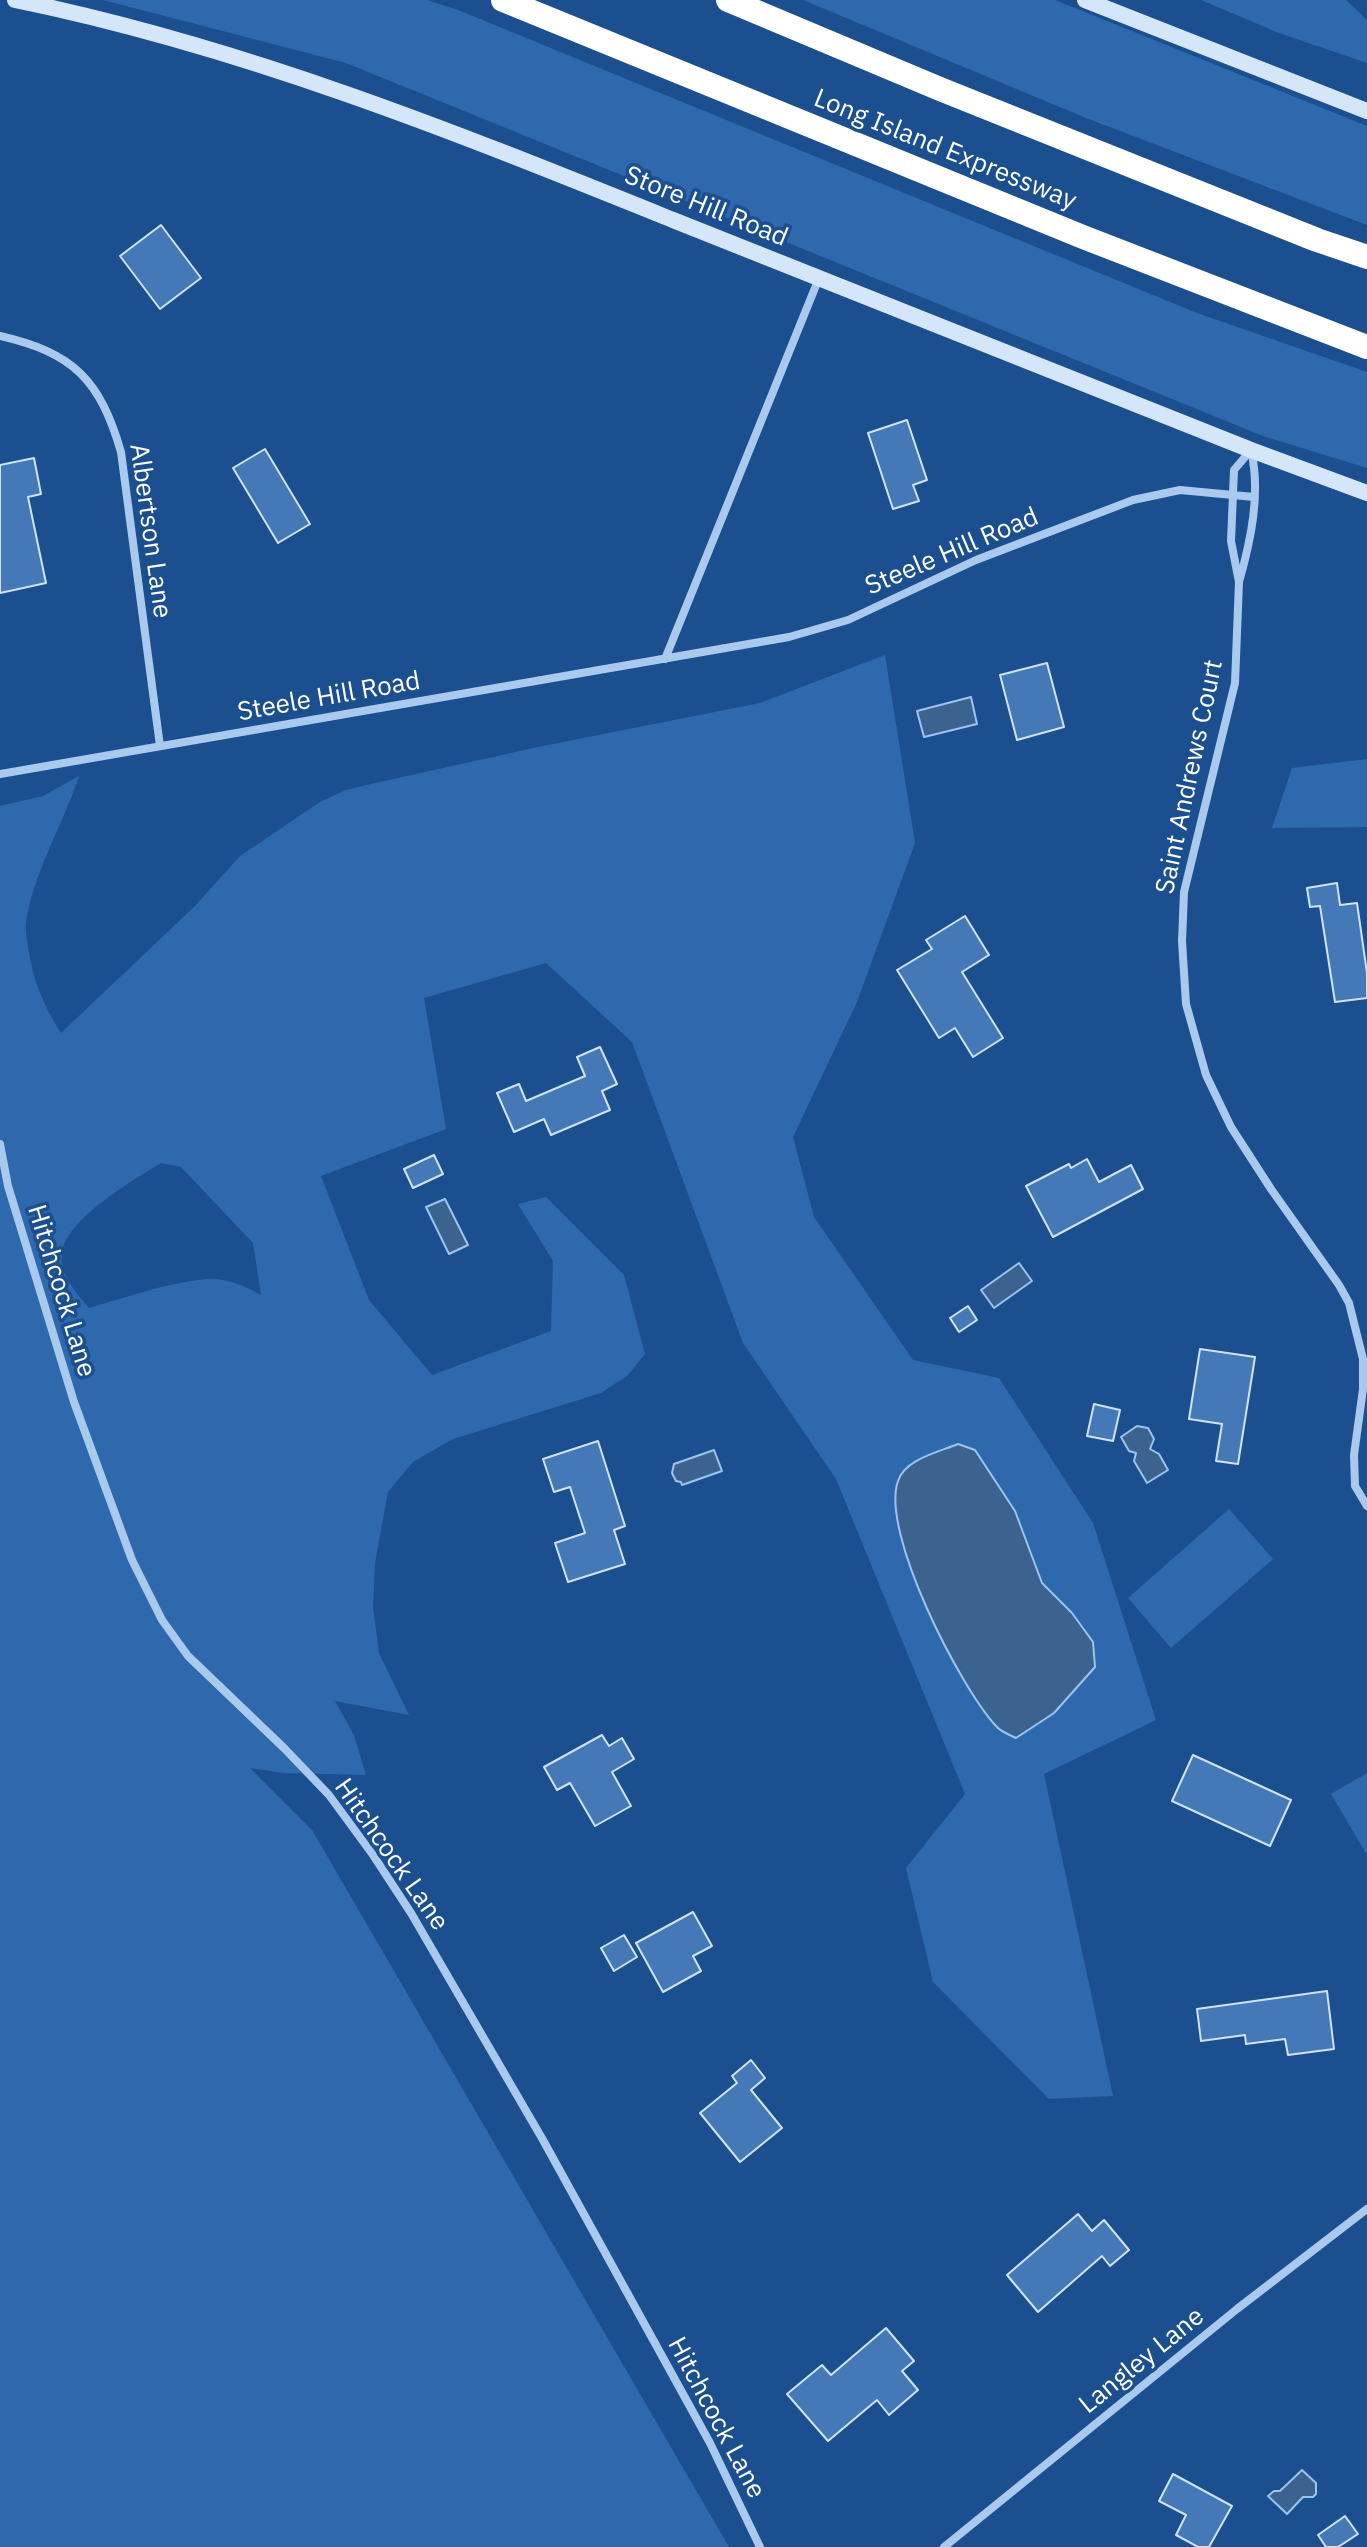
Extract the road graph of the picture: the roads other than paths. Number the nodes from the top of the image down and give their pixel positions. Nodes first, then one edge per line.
1 (15, 0) edge
2 (503, 0) edge
3 (728, 0) edge
4 (1085, 0) edge
5 (1367, 111) edge
6 (1367, 257) edge
7 (819, 278) junction
8 (0, 336) edge
9 (1367, 347) edge
10 (1251, 450) junction
11 (1232, 493) junction
12 (1367, 493) edge
13 (1254, 497) junction
14 (1239, 582) junction
15 (665, 659) junction
16 (160, 746) junction
17 (0, 774) edge
18 (0, 1144) edge
19 (1367, 1506) edge
20 (1367, 2209) edge
21 (760, 2547) edge
22 (944, 2547) edge

1 - 7 main road, Store Hill Road
2 - 9 highway, Long Island Expressway
3 - 6 highway, Long Island Expressway
4 - 5 main road
7 - 10 main road, Store Hill Road
7 - 15 street
8 - 16 street, Albertson Lane
10 - 11 street, Saint Andrews Court
10 - 12 main road, Store Hill Road
10 - 13 street, Saint Andrews Court
11 - 13 street, Steele Hill Road
11 - 14 street, Saint Andrews Court
11 - 15 street, Steele Hill Road
13 - 14 street, Saint Andrews Court
14 - 19 street, Saint Andrews Court
15 - 16 street, Steele Hill Road
16 - 17 street, Steele Hill Road
18 - 21 street, Hitchcock Lane
20 - 22 street, Langley Lane

